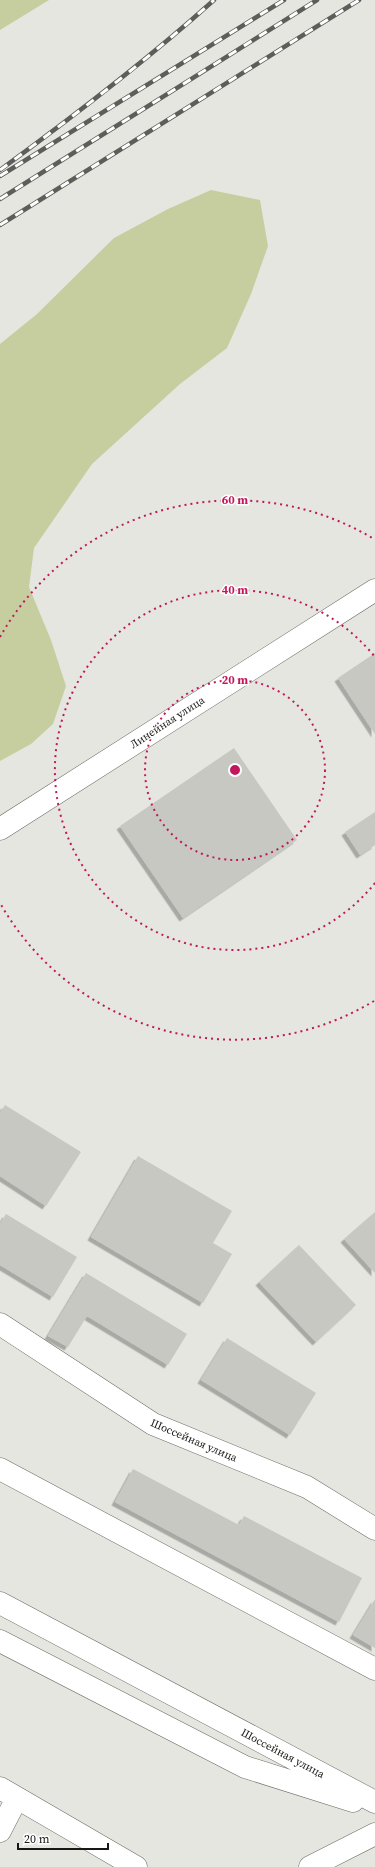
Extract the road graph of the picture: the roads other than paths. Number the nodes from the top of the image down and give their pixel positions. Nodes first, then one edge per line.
1 (375, 590) edge
2 (0, 829) edge
3 (2, 1331) edge
4 (0, 1469) edge
5 (375, 1529) edge
6 (0, 1603) edge
7 (0, 1641) edge
8 (375, 1669) edge
9 (9, 1793) edge
10 (375, 1802) edge
11 (375, 1808) edge
12 (0, 1831) edge
13 (375, 1834) edge
14 (136, 1867) edge
15 (310, 1867) edge

1 - 2 main road, Линейная улица
3 - 5 main road, Шоссейная улица
4 - 8 main road
6 - 10 main road, Шоссейная улица
7 - 11 main road, Шоссейная улица
9 - 12 main road
9 - 14 main road
13 - 15 main road

